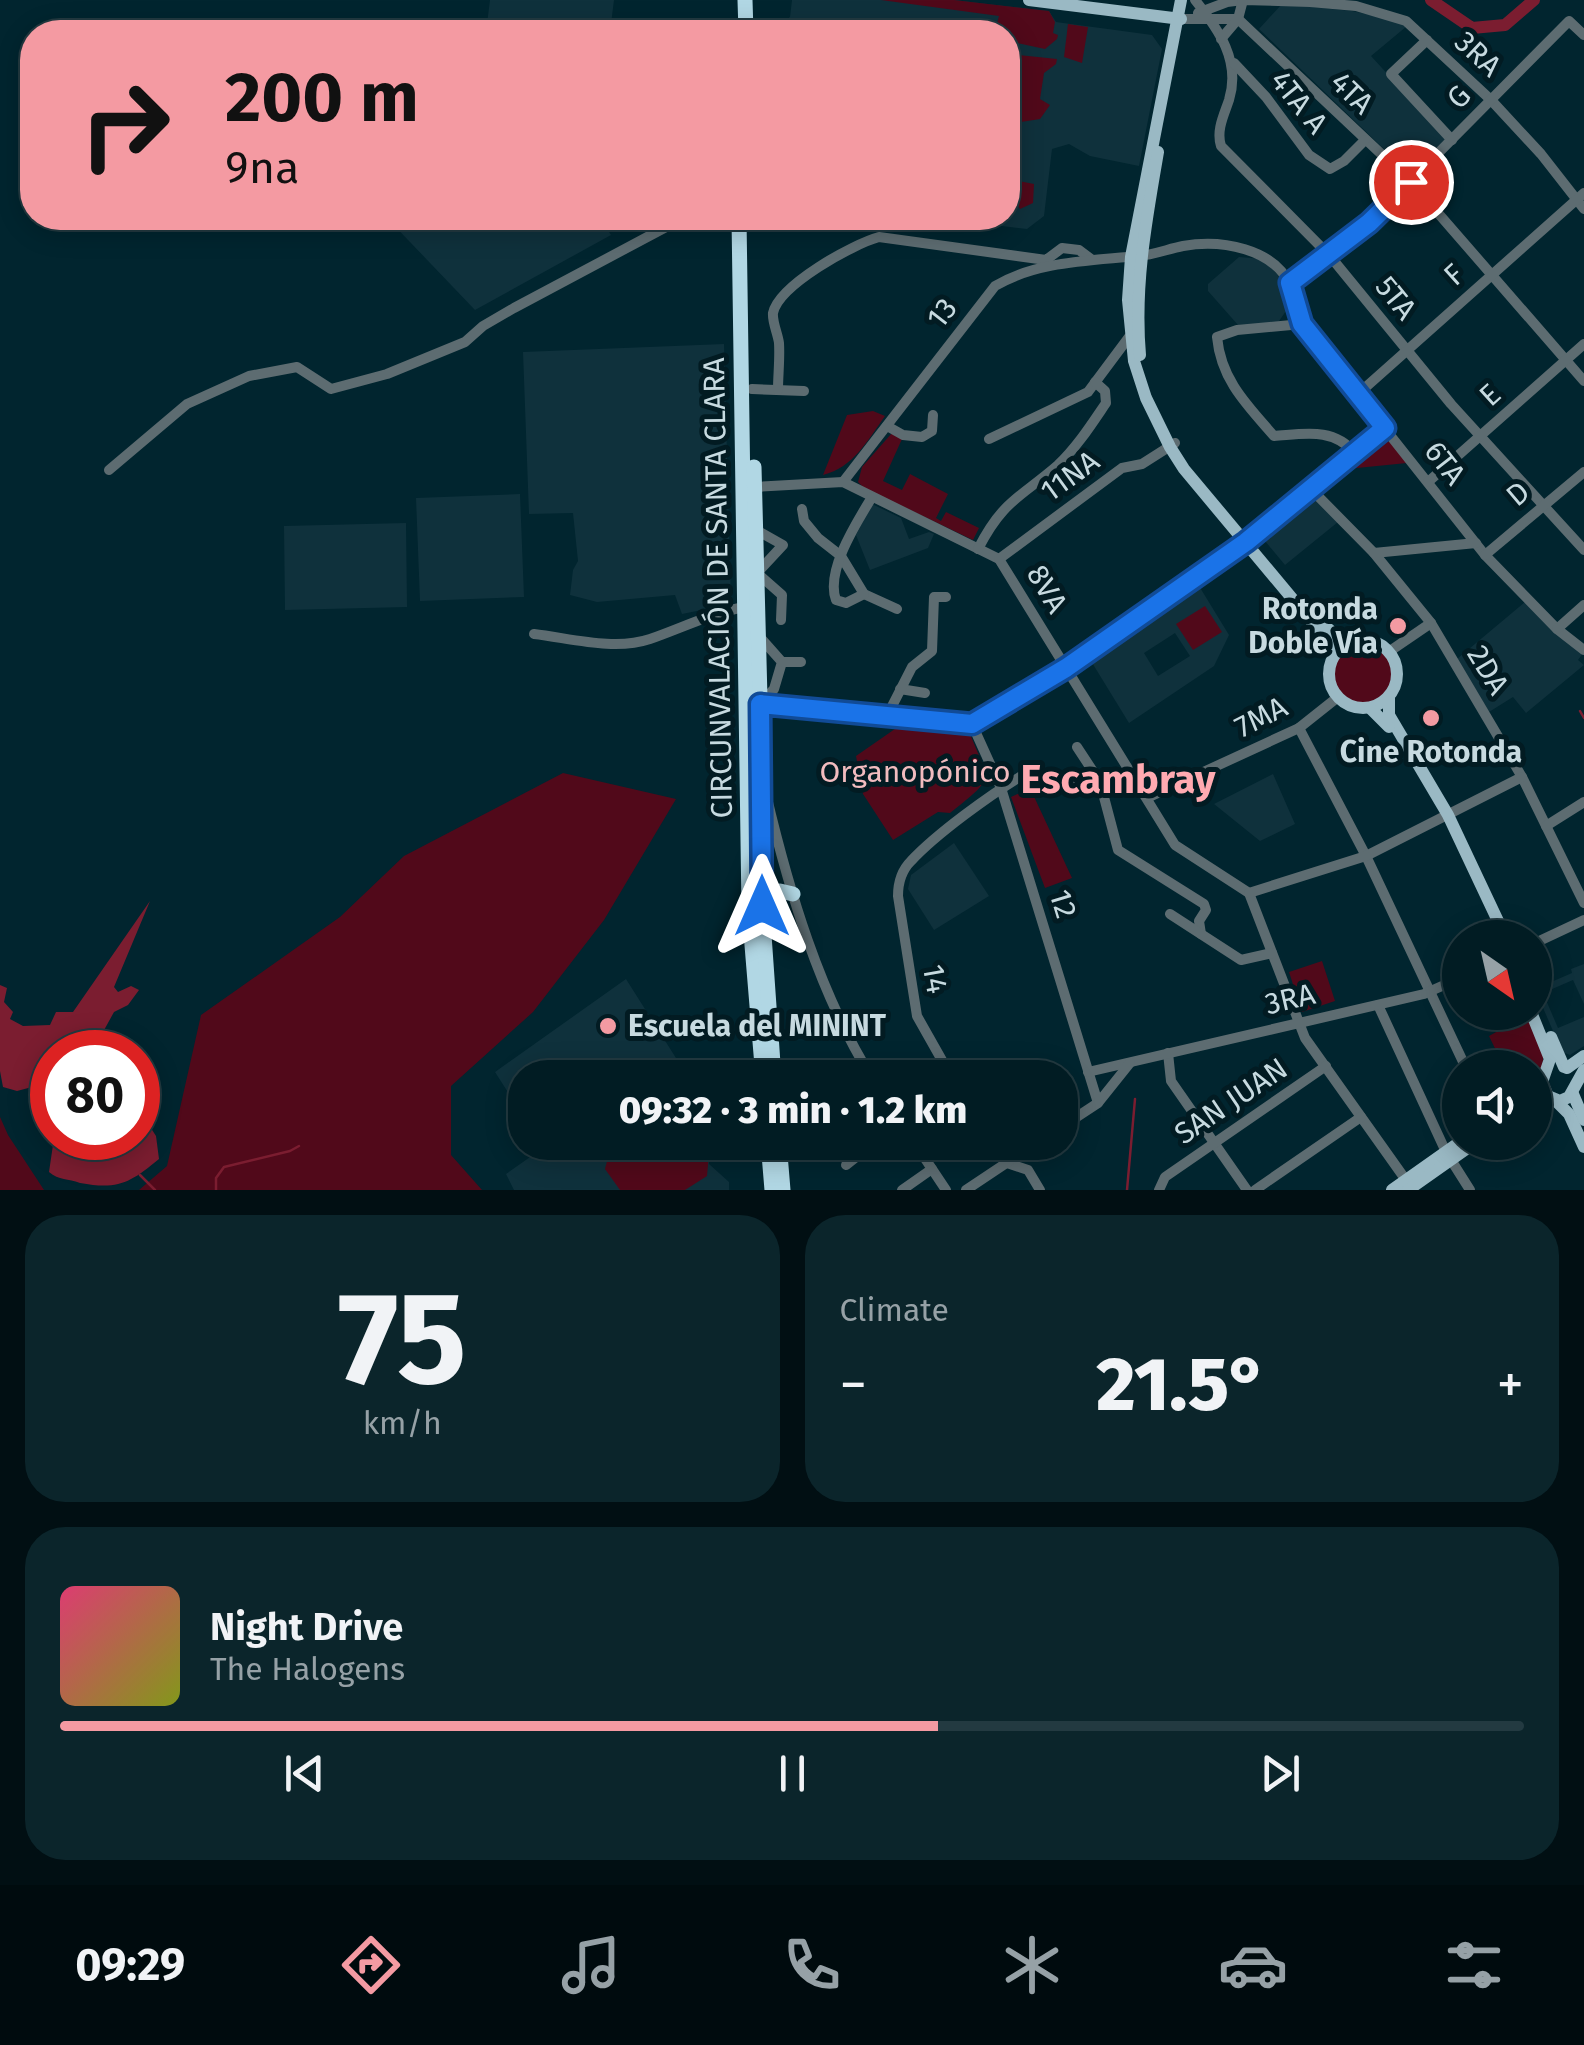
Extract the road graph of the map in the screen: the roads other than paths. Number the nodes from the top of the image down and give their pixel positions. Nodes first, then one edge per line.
1 (1029, 0) edge
2 (1182, 0) edge
3 (1195, 0) edge
4 (1243, 0) edge
5 (1356, 3) edge
6 (1206, 14) junction
7 (1144, 15) junction
8 (1180, 19) junction
9 (1238, 19) junction
10 (1584, 35) edge
11 (1221, 39) junction
12 (1427, 40) junction
13 (1172, 42) junction
14 (1233, 62) junction
15 (1491, 100) junction
16 (1365, 140) junction
17 (1452, 140) junction
18 (1411, 182) junction
19 (1581, 201) edge
20 (660, 230) edge
21 (740, 230) edge
22 (749, 230) edge
23 (1330, 256) junction
24 (1136, 257) junction
25 (1092, 259) junction
26 (1492, 275) junction
27 (1290, 283) junction
28 (1302, 324) junction
29 (1130, 337) junction
30 (1584, 344) edge
31 (747, 345) junction
32 (1406, 350) junction
33 (1566, 361) junction
34 (1096, 382) junction
35 (1584, 382) edge
36 (752, 389) junction
37 (778, 390) junction
38 (804, 392) dead end
39 (1358, 394) junction
40 (932, 415) dead end
41 (887, 426) junction
42 (1385, 428) junction
43 (1482, 436) junction
44 (989, 439) dead end
45 (1173, 445) junction
46 (1355, 453) junction
47 (109, 470) dead end
48 (1584, 472) edge
49 (843, 482) junction
50 (1428, 482) junction
51 (755, 486) junction
52 (1312, 489) junction
53 (872, 496) junction
54 (1544, 505) junction
55 (802, 509) dead end
56 (756, 530) junction
57 (1249, 540) junction
58 (1476, 543) junction
59 (978, 548) junction
60 (1584, 550) edge
61 (1374, 553) junction
62 (1485, 554) junction
63 (841, 556) junction
64 (999, 559) junction
65 (757, 573) junction
66 (864, 594) junction
67 (946, 598) dead end
68 (1584, 604) edge
69 (745, 607) junction
70 (897, 609) dead end
71 (781, 620) dead end
72 (1431, 623) junction
73 (1557, 629) junction
74 (534, 634) dead end
75 (758, 635) junction
76 (1351, 642) junction
77 (1584, 650) edge
78 (1390, 652) junction
79 (1334, 655) junction
80 (782, 662) junction
81 (802, 662) dead end
82 (1066, 668) junction
83 (900, 689) junction
84 (925, 694) dead end
85 (1338, 697) junction
86 (1389, 697) junction
87 (753, 703) junction
88 (1370, 708) junction
89 (887, 716) junction
90 (972, 724) junction
91 (1299, 728) junction
92 (1076, 747) dead end
93 (762, 776) junction
94 (1522, 777) junction
95 (1095, 778) junction
96 (1002, 788) junction
97 (1146, 798) junction
98 (1584, 802) edge
99 (1445, 816) junction
100 (1546, 826) junction
101 (1366, 856) junction
102 (793, 894) junction
103 (1249, 894) junction
104 (1584, 903) edge
105 (762, 906) junction
106 (1170, 914) dead end
107 (1489, 920) edge
108 (1497, 920) edge
109 (1584, 920) edge
110 (1196, 927) junction
111 (1552, 935) edge
112 (1272, 953) junction
113 (1442, 986) edge
114 (1430, 992) junction
115 (1378, 1005) junction
116 (1299, 1023) junction
117 (1549, 1030) edge
118 (1457, 1050) edge
119 (1168, 1053) junction
120 (1584, 1056) edge
121 (762, 1060) edge
122 (773, 1060) edge
123 (863, 1060) edge
124 (942, 1060) edge
125 (1130, 1063) junction
126 (1326, 1066) junction
127 (1566, 1067) junction
128 (1552, 1069) edge
129 (1088, 1072) junction
130 (1578, 1082) edge
131 (1554, 1100) joint
132 (1098, 1103) junction
133 (1078, 1116) edge
134 (1361, 1117) junction
135 (1584, 1120) edge
136 (1442, 1141) edge
137 (1214, 1143) junction
138 (1584, 1147) edge
139 (770, 1160) edge
140 (780, 1160) edge
141 (852, 1160) edge
142 (926, 1160) edge
143 (1006, 1160) edge
144 (1012, 1160) edge
145 (1444, 1160) edge
146 (1451, 1160) edge
147 (1008, 1163) junction
148 (846, 1165) dead end
149 (932, 1169) junction
150 (1409, 1186) edge
151 (772, 1190) edge
152 (783, 1190) edge
153 (902, 1190) edge
154 (946, 1190) edge
155 (966, 1190) edge
156 (1040, 1190) edge
157 (1159, 1190) edge
158 (1251, 1190) edge
159 (1392, 1190) edge
160 (1470, 1190) edge

1 - 7 main road
2 - 7 main road
2 - 8 main road
3 - 6 street
4 - 5 street, 3RA
4 - 6 street, 3RA
4 - 9 street
5 - 12 street, 3RA
6 - 8 street
6 - 9 street
6 - 11 street
7 - 8 main road
7 - 13 main road
8 - 13 main road
8 - 24 main road
9 - 11 street
9 - 16 street, 4TA
10 - 15 street, G
11 - 14 street
12 - 15 street, 3RA
12 - 17 street
13 - 24 main road
14 - 16 street, 4TA A
14 - 23 street, 5TA
15 - 17 street, G
15 - 19 street, 3RA
16 - 18 street, 4TA
17 - 18 street, G
18 - 23 street, G
18 - 26 street, 4TA
19 - 26 street, F
20 - 47 street
21 - 31 highway, CIRCUNVALACIÓN DE SANTA CLARA
22 - 31 highway, CIRCUNVALACIÓN DE SANTA CLARA
23 - 27 street, G
23 - 32 street, 5TA
24 - 25 street, 13
24 - 27 street
24 - 29 main road
24 - 45 main road
25 - 37 street
25 - 41 street, 13
26 - 32 street, F
26 - 33 street, 4TA
27 - 28 street, 6TA
28 - 39 street, 6TA
28 - 46 street
29 - 34 street
29 - 45 main road
30 - 33 street, E
31 - 36 highway, CIRCUNVALACIÓN DE SANTA CLARA
31 - 69 highway, CIRCUNVALACIÓN DE SANTA CLARA
32 - 39 street, F
32 - 43 street, 5TA
33 - 35 street, 4TA
33 - 43 street, E
34 - 44 street
34 - 59 street
36 - 37 street
36 - 51 highway, CIRCUNVALACIÓN DE SANTA CLARA
37 - 38 street
39 - 42 street, 6TA
40 - 41 street
41 - 49 street, 13
42 - 46 street
42 - 50 street, 6TA
43 - 50 street, E
43 - 54 street, 5TA
45 - 57 main road
45 - 64 street, 11NA
46 - 52 street
48 - 54 street, D
49 - 51 street, 8VA
49 - 53 street, 8VA
50 - 58 street, 6TA
51 - 56 highway, CIRCUNVALACIÓN DE SANTA CLARA
52 - 57 street
52 - 61 street, 2DA
53 - 59 street, 8VA
53 - 63 street
54 - 60 street, 5TA
54 - 62 street, D
55 - 63 street
56 - 65 highway, CIRCUNVALACIÓN DE SANTA CLARA
56 - 65 street
57 - 76 main road
57 - 79 main road
57 - 82 street
58 - 61 street
58 - 62 street, 6TA
59 - 64 street, 8VA
61 - 72 street, 2DA
62 - 73 street, 6TA
63 - 66 street
63 - 66 street
64 - 82 street, 8VA
65 - 71 street
65 - 75 highway, CIRCUNVALACIÓN DE SANTA CLARA
66 - 70 street
67 - 83 street
68 - 73 street
69 - 74 street
69 - 87 highway, CIRCUNVALACIÓN DE SANTA CLARA
72 - 78 street
72 - 94 street, 2DA
73 - 77 street, 6TA
75 - 80 street
75 - 87 highway, CIRCUNVALACIÓN DE SANTA CLARA
76 - 78 main road
76 - 79 main road
78 - 86 main road
79 - 85 main road
80 - 81 street
80 - 87 street
82 - 90 street
82 - 97 street, 8VA
83 - 84 street
83 - 89 street
85 - 88 main road
85 - 91 street, 7MA
86 - 88 main road
86 - 99 main road
87 - 89 street
87 - 93 highway, CIRCUNVALACIÓN DE SANTA CLARA
87 - 121 highway, CIRCUNVALACIÓN DE SANTA CLARA
88 - 99 main road
89 - 90 street
90 - 96 street, 12
91 - 97 street, 7MA
91 - 101 street
92 - 95 street
93 - 102 street
93 - 105 highway, CIRCUNVALACIÓN DE SANTA CLARA
94 - 99 street
94 - 100 street, 2DA
95 - 96 street
95 - 110 street
96 - 124 street, 14
96 - 129 street, 12
97 - 103 street, 8VA
98 - 100 street
99 - 101 street
99 - 107 main road
99 - 108 main road
100 - 104 street, 2DA
101 - 103 street
101 - 114 street
102 - 105 highway
102 - 123 street
103 - 112 street
105 - 122 highway, CIRCUNVALACIÓN DE SANTA CLARA
106 - 110 street
109 - 111 street
110 - 112 street
112 - 116 street
113 - 114 street, 3RA
114 - 115 street, 3RA
114 - 118 street
115 - 116 street, 3RA
115 - 136 street
116 - 119 street, 3RA
116 - 126 street
117 - 127 main road
119 - 125 street, 3RA
119 - 137 street
120 - 127 main road
125 - 129 street, 3RA
125 - 132 street
126 - 134 street
126 - 137 street, SAN JUAN
127 - 128 main road
127 - 130 main road
129 - 132 street, 12
130 - 131 main road
130 - 135 main road
131 - 138 main road
132 - 133 street
134 - 150 street
134 - 158 street
137 - 157 street, SAN JUAN
137 - 158 street
139 - 151 highway
140 - 152 highway
141 - 148 street
142 - 149 street
143 - 147 street
144 - 147 street
145 - 150 main road
146 - 160 street
147 - 155 street
147 - 156 street
149 - 153 street
149 - 154 street
150 - 159 main road

